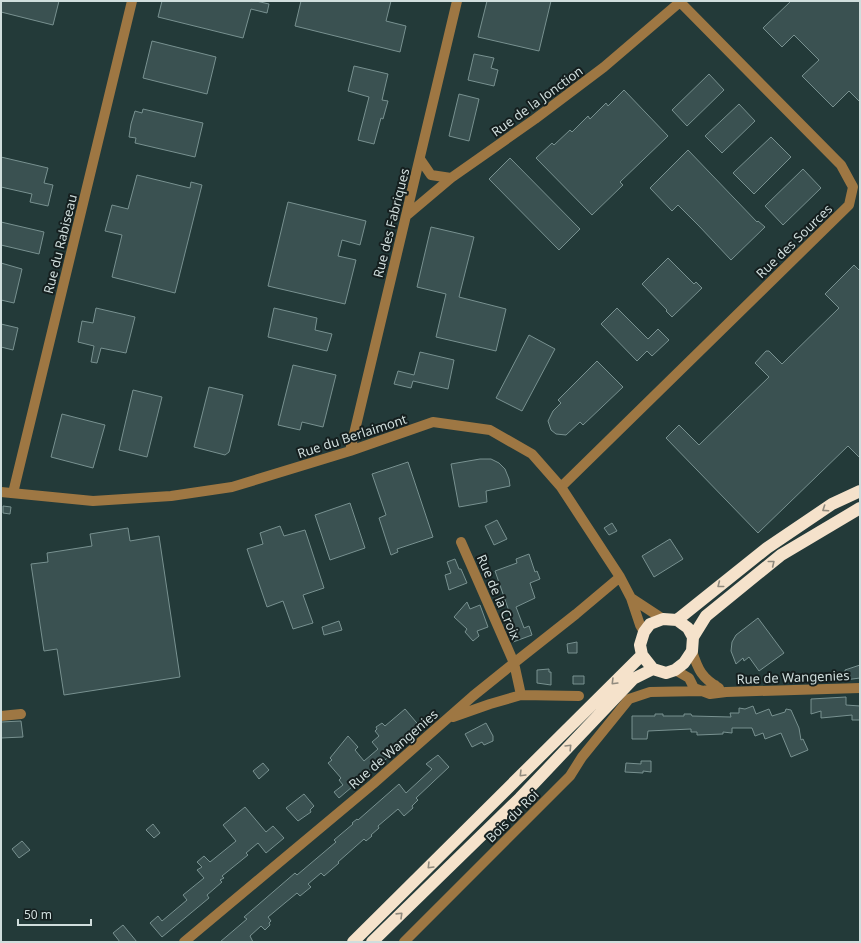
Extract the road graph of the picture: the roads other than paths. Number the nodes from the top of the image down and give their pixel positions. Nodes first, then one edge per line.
1 (132, 1) edge
2 (457, 1) edge
3 (679, 2) edge
4 (420, 159) junction
5 (451, 178) junction
6 (406, 216) junction
7 (350, 451) junction
8 (561, 487) junction
9 (860, 491) edge
10 (1, 492) edge
11 (13, 493) junction
12 (860, 508) edge
13 (461, 542) dead end
14 (620, 576) junction
15 (631, 598) junction
16 (663, 619) junction
17 (676, 620) junction
18 (644, 632) junction
19 (693, 636) junction
20 (692, 651) junction
21 (642, 655) junction
22 (514, 663) junction
23 (653, 669) junction
24 (675, 670) junction
25 (714, 685) junction
26 (860, 688) edge
27 (702, 691) junction
28 (726, 692) junction
29 (522, 695) junction
30 (579, 696) dead end
31 (629, 699) joint
32 (21, 714) dead end
33 (1, 716) edge
34 (450, 718) junction
35 (184, 942) edge
36 (353, 942) edge
37 (372, 942) edge
38 (404, 942) edge

1 - 11 street, Rue du Rabiseau
2 - 4 street, Rue des Fabriques
3 - 5 street, Rue de la Jonction
3 - 8 street, Rue des Sources
4 - 5 street
4 - 6 street, Rue des Fabriques
5 - 6 street, Rue de la Jonction
6 - 7 street, Rue des Fabriques
7 - 8 street, Rue du Berlaimont
7 - 11 street, Rue du Berlaimont
8 - 14 street, Rue du Berlaimont
9 -> 17 highway
10 - 11 street, Rue du Berlaimont
19 -> 12 highway
13 - 22 street, Rue de la Croix
14 - 15 street, Rue du Berlaimont
14 - 22 street, Rue de Wangenies
15 - 16 street
15 - 18 street, Rue du Berlaimont
16 - 17 highway
16 - 18 highway
17 - 19 highway
18 - 21 highway
19 - 20 highway
20 - 24 highway
20 - 25 street, Rue de Wangenies
21 - 23 highway
21 -> 36 highway
22 - 29 street, Rue de la Croix
22 - 34 street, Rue de Wangenies
23 - 24 highway
37 -> 23 highway
24 - 27 street
25 - 27 street, Rue de Wangenies
25 - 28 street, Rue de Wangenies
26 - 28 street, Rue de Wangenies
27 - 28 street, Rue de Wangenies
27 - 31 street, Rue de Wangenies
29 - 30 street
29 - 34 street
31 - 38 street, Bois du Roi
32 - 33 street
34 - 35 street, Rue de Wangenies

